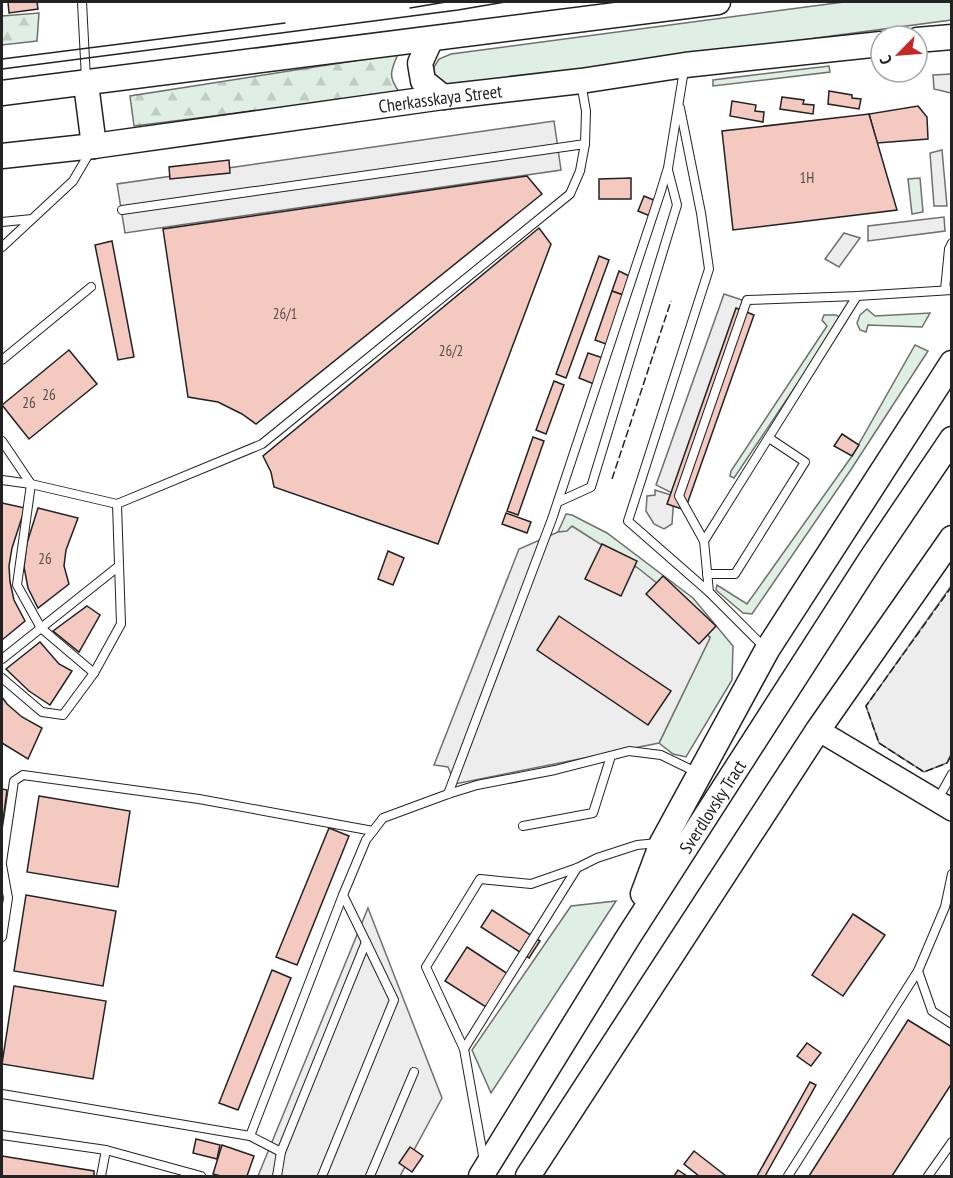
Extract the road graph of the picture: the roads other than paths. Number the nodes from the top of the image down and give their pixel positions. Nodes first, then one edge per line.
1 (82, 2) edge
2 (718, 2) edge
3 (951, 37) edge
4 (431, 39) junction
5 (929, 39) edge
6 (869, 45) edge
7 (685, 65) junction
8 (581, 81) junction
9 (86, 84) junction
10 (5, 94) edge
11 (443, 97) junction
12 (679, 104) junction
13 (585, 144) junction
14 (94, 146) junction
15 (2, 156) edge
16 (668, 168) junction
17 (122, 210) dead end
18 (32, 219) junction
19 (2, 222) edge
20 (951, 243) edge
21 (2, 247) edge
22 (90, 286) dead end
23 (948, 290) edge
24 (857, 297) junction
25 (2, 360) edge
26 (951, 363) edge
27 (769, 438) junction
28 (951, 439) edge
29 (2, 441) edge
30 (2, 480) edge
31 (31, 484) junction
32 (558, 502) junction
33 (117, 504) junction
34 (951, 538) edge
35 (704, 541) junction
36 (119, 566) junction
37 (707, 574) junction
38 (709, 592) junction
39 (41, 628) junction
40 (767, 650) junction
41 (2, 659) edge
42 (94, 673) junction
43 (2, 678) edge
44 (818, 730) junction
45 (610, 756) junction
46 (700, 774) junction
47 (951, 774) edge
48 (448, 794) junction
49 (944, 805) edge
50 (524, 826) dead end
51 (373, 831) junction
52 (662, 843) junction
53 (2, 867) edge
54 (577, 868) junction
55 (951, 874) edge
56 (344, 895) junction
57 (948, 909) edge
58 (2, 937) edge
59 (627, 939) junction
60 (366, 942) junction
61 (918, 970) junction
62 (951, 1024) edge
63 (464, 1049) junction
64 (414, 1072) dead end
65 (2, 1094) edge
66 (2, 1135) edge
67 (250, 1136) junction
68 (951, 1142) edge
69 (106, 1150) junction
70 (281, 1152) junction
71 (483, 1173) edge
72 (101, 1176) edge
73 (201, 1176) edge
74 (277, 1176) edge
75 (322, 1176) edge
76 (370, 1176) edge
77 (528, 1176) edge
78 (788, 1176) edge
79 (928, 1176) edge

1 - 9 lane
2 - 4 main road
3 - 5 main road
4 - 9 main road
4 - 11 main road
6 - 7 main road, Cherkasskaya Street
7 - 8 main road, Cherkasskaya Street
7 - 12 lane
8 - 11 main road, Cherkasskaya Street
8 - 13 lane
9 - 10 main road
9 - 14 main road
11 - 14 main road, Cherkasskaya Street
12 - 16 lane
12 - 38 lane
13 - 17 lane
13 - 33 lane
14 - 15 main road, Cherkasskaya Street
14 - 18 lane
16 - 32 lane
16 - 32 lane
18 - 19 lane
18 - 21 lane
20 - 23 lane
22 - 25 lane
23 - 24 lane
24 - 27 lane
24 - 35 lane
26 - 40 main road
27 - 35 lane
27 - 37 lane
28 - 59 main road, Sverdlovsky Tract
29 - 31 lane
30 - 31 lane
31 - 33 lane
31 - 39 lane
32 - 48 lane
33 - 36 lane
34 - 44 main road
35 - 37 lane
36 - 39 lane
36 - 42 lane
37 - 38 lane
38 - 40 lane
39 - 41 lane
39 - 42 lane
40 - 46 main road
42 - 43 lane
44 - 49 street
44 - 77 main road
45 - 46 lane
45 - 48 lane
45 - 50 lane
46 - 52 main road
47 - 49 lane
48 - 51 lane
51 - 53 lane
51 - 56 lane
52 - 54 lane
52 - 59 main road
53 - 58 lane
54 - 63 lane
54 - 63 lane
55 - 57 lane
56 - 60 lane
56 - 67 lane
57 - 61 lane
59 - 71 main road, Sverdlovsky Tract
60 - 70 lane
60 - 75 lane
61 - 62 lane
61 - 78 lane
63 - 71 lane
64 - 76 lane
65 - 67 lane
66 - 69 lane
67 - 70 lane
68 - 79 lane
69 - 72 lane
69 - 73 lane
70 - 74 lane

